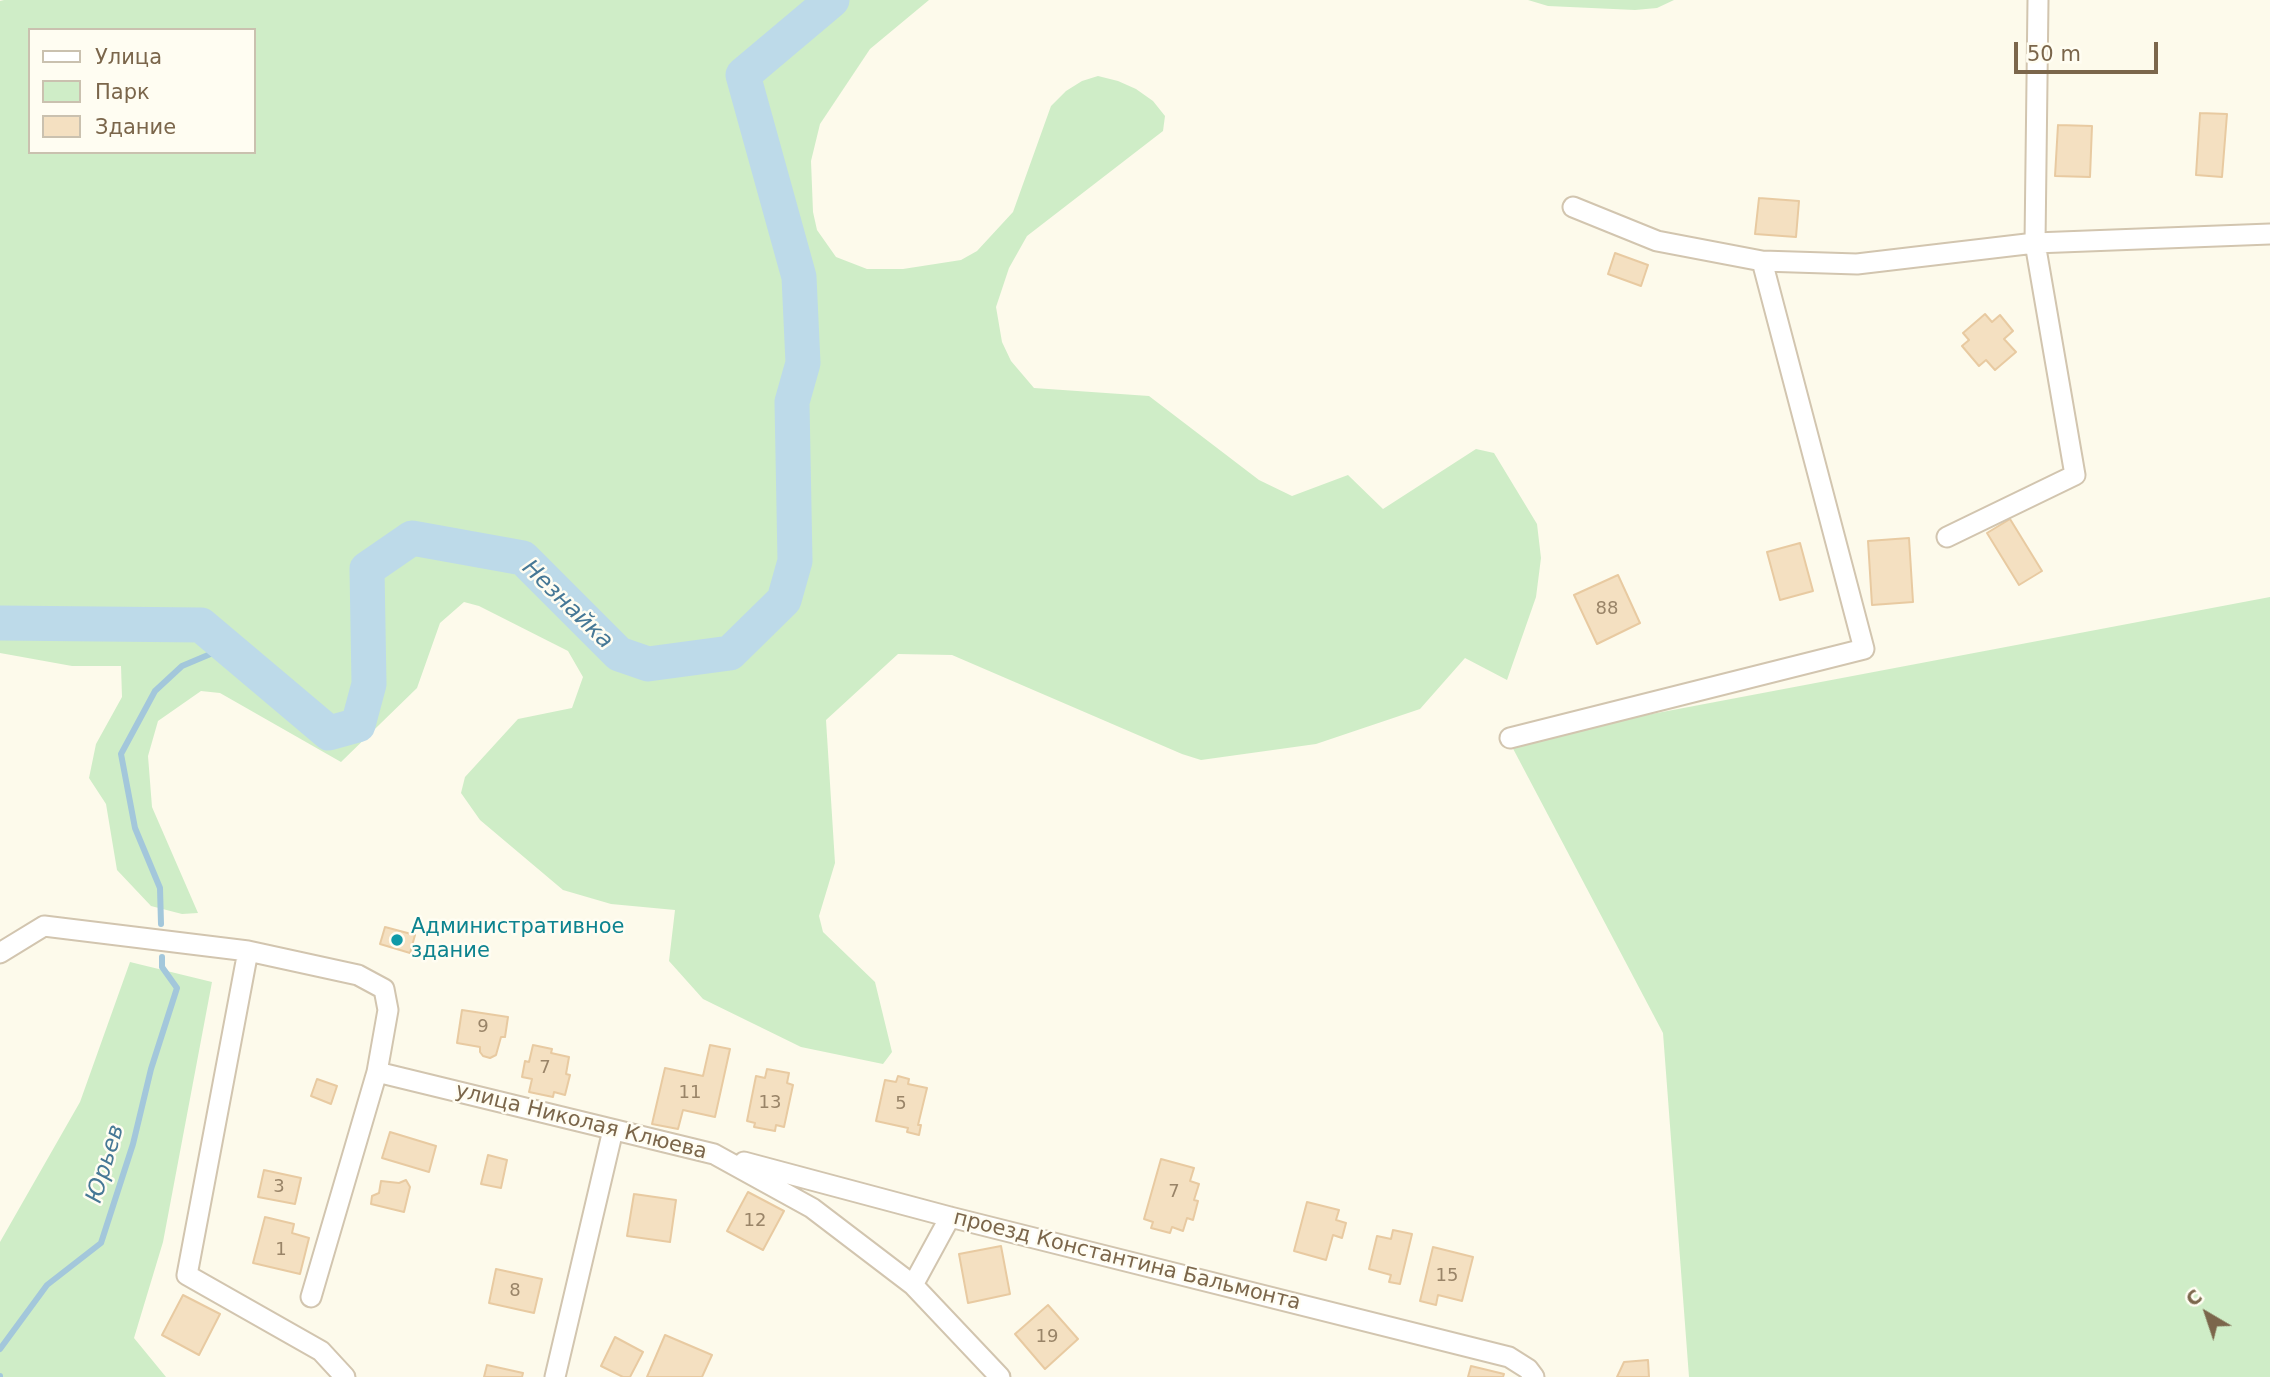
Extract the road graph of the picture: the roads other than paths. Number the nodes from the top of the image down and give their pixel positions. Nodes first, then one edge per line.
1 (2038, 0) edge
2 (1573, 207) dead end
3 (2270, 234) edge
4 (2035, 243) junction
5 (1762, 261) junction
6 (1947, 537) dead end
7 (1510, 738) dead end
8 (248, 951) junction
9 (0, 953) edge
10 (377, 1072) junction
11 (613, 1130) junction
12 (714, 1154) junction
13 (950, 1217) junction
14 (913, 1285) junction
15 (311, 1297) dead end
16 (345, 1377) edge
17 (555, 1377) edge
18 (1000, 1377) edge
19 (1534, 1377) edge

1 - 4 street
2 - 5 street
3 - 4 street
4 - 5 street
4 - 6 street
5 - 7 street
8 - 9 street
8 - 10 street
8 - 16 street
10 - 11 street, улица Николая Клюева
10 - 15 street
11 - 12 street, улица Николая Клюева
11 - 17 street
12 - 13 street, проезд Константина Бальмонта
12 - 14 street, улица Николая Клюева
13 - 14 street
13 - 19 street, проезд Константина Бальмонта
14 - 18 street, улица Николая Клюева

